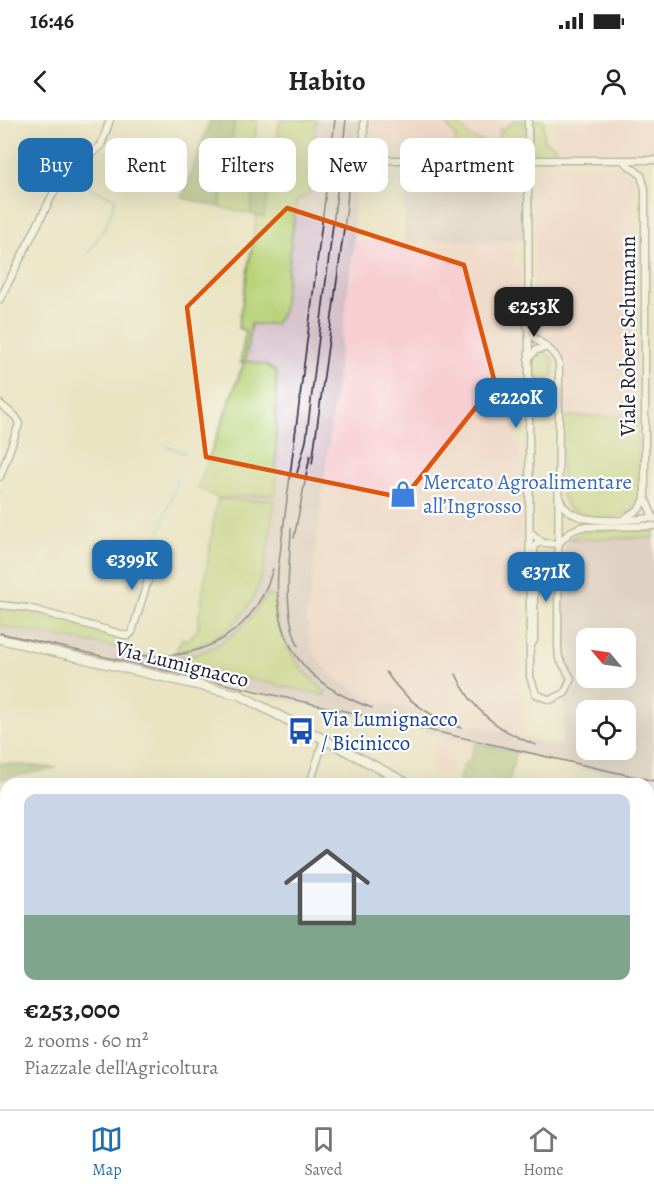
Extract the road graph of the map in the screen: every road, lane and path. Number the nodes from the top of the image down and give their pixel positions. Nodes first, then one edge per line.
1 (110, 120) edge
2 (364, 120) edge
3 (528, 120) edge
4 (528, 138) edge
5 (535, 160) edge
6 (622, 160) junction
7 (653, 160) edge
8 (400, 161) edge
9 (641, 175) junction
10 (528, 192) edge
11 (0, 299) edge
12 (528, 325) junction
13 (551, 351) junction
14 (528, 359) junction
15 (558, 388) junction
16 (528, 389) junction
17 (559, 403) junction
18 (0, 404) edge
19 (528, 404) junction
20 (0, 477) edge
21 (558, 489) junction
22 (645, 498) junction
23 (654, 518) edge
24 (623, 519) junction
25 (654, 526) edge
26 (644, 527) junction
27 (529, 532) junction
28 (540, 541) junction
29 (559, 544) junction
30 (154, 561) dead end
31 (0, 605) edge
32 (0, 639) edge
33 (530, 649) junction
34 (324, 738) junction
35 (312, 778) edge
36 (398, 778) edge

1 - 11 street
2 - 8 street
3 - 4 street
5 - 6 street
6 - 7 street
6 - 9 street
7 - 9 street
9 - 22 street, Viale Robert Schumann
10 - 12 street
12 - 13 street
12 - 14 street
13 - 14 street
13 - 15 street
14 - 16 street
15 - 16 street
15 - 17 street
16 - 19 street
17 - 19 street
17 - 21 street
18 - 20 street
19 - 27 street
21 - 24 street
21 - 29 street
22 - 23 street, Viale Robert Schumann
22 - 24 street
23 - 24 street
23 - 26 street
25 - 26 street
26 - 29 street
27 - 28 street
27 - 33 street
28 - 29 street
28 - 33 street
29 - 33 street
30 - 31 street
32 - 34 main road, Via Lumignacco
34 - 35 street
34 - 36 main road, Via Lumignacco

